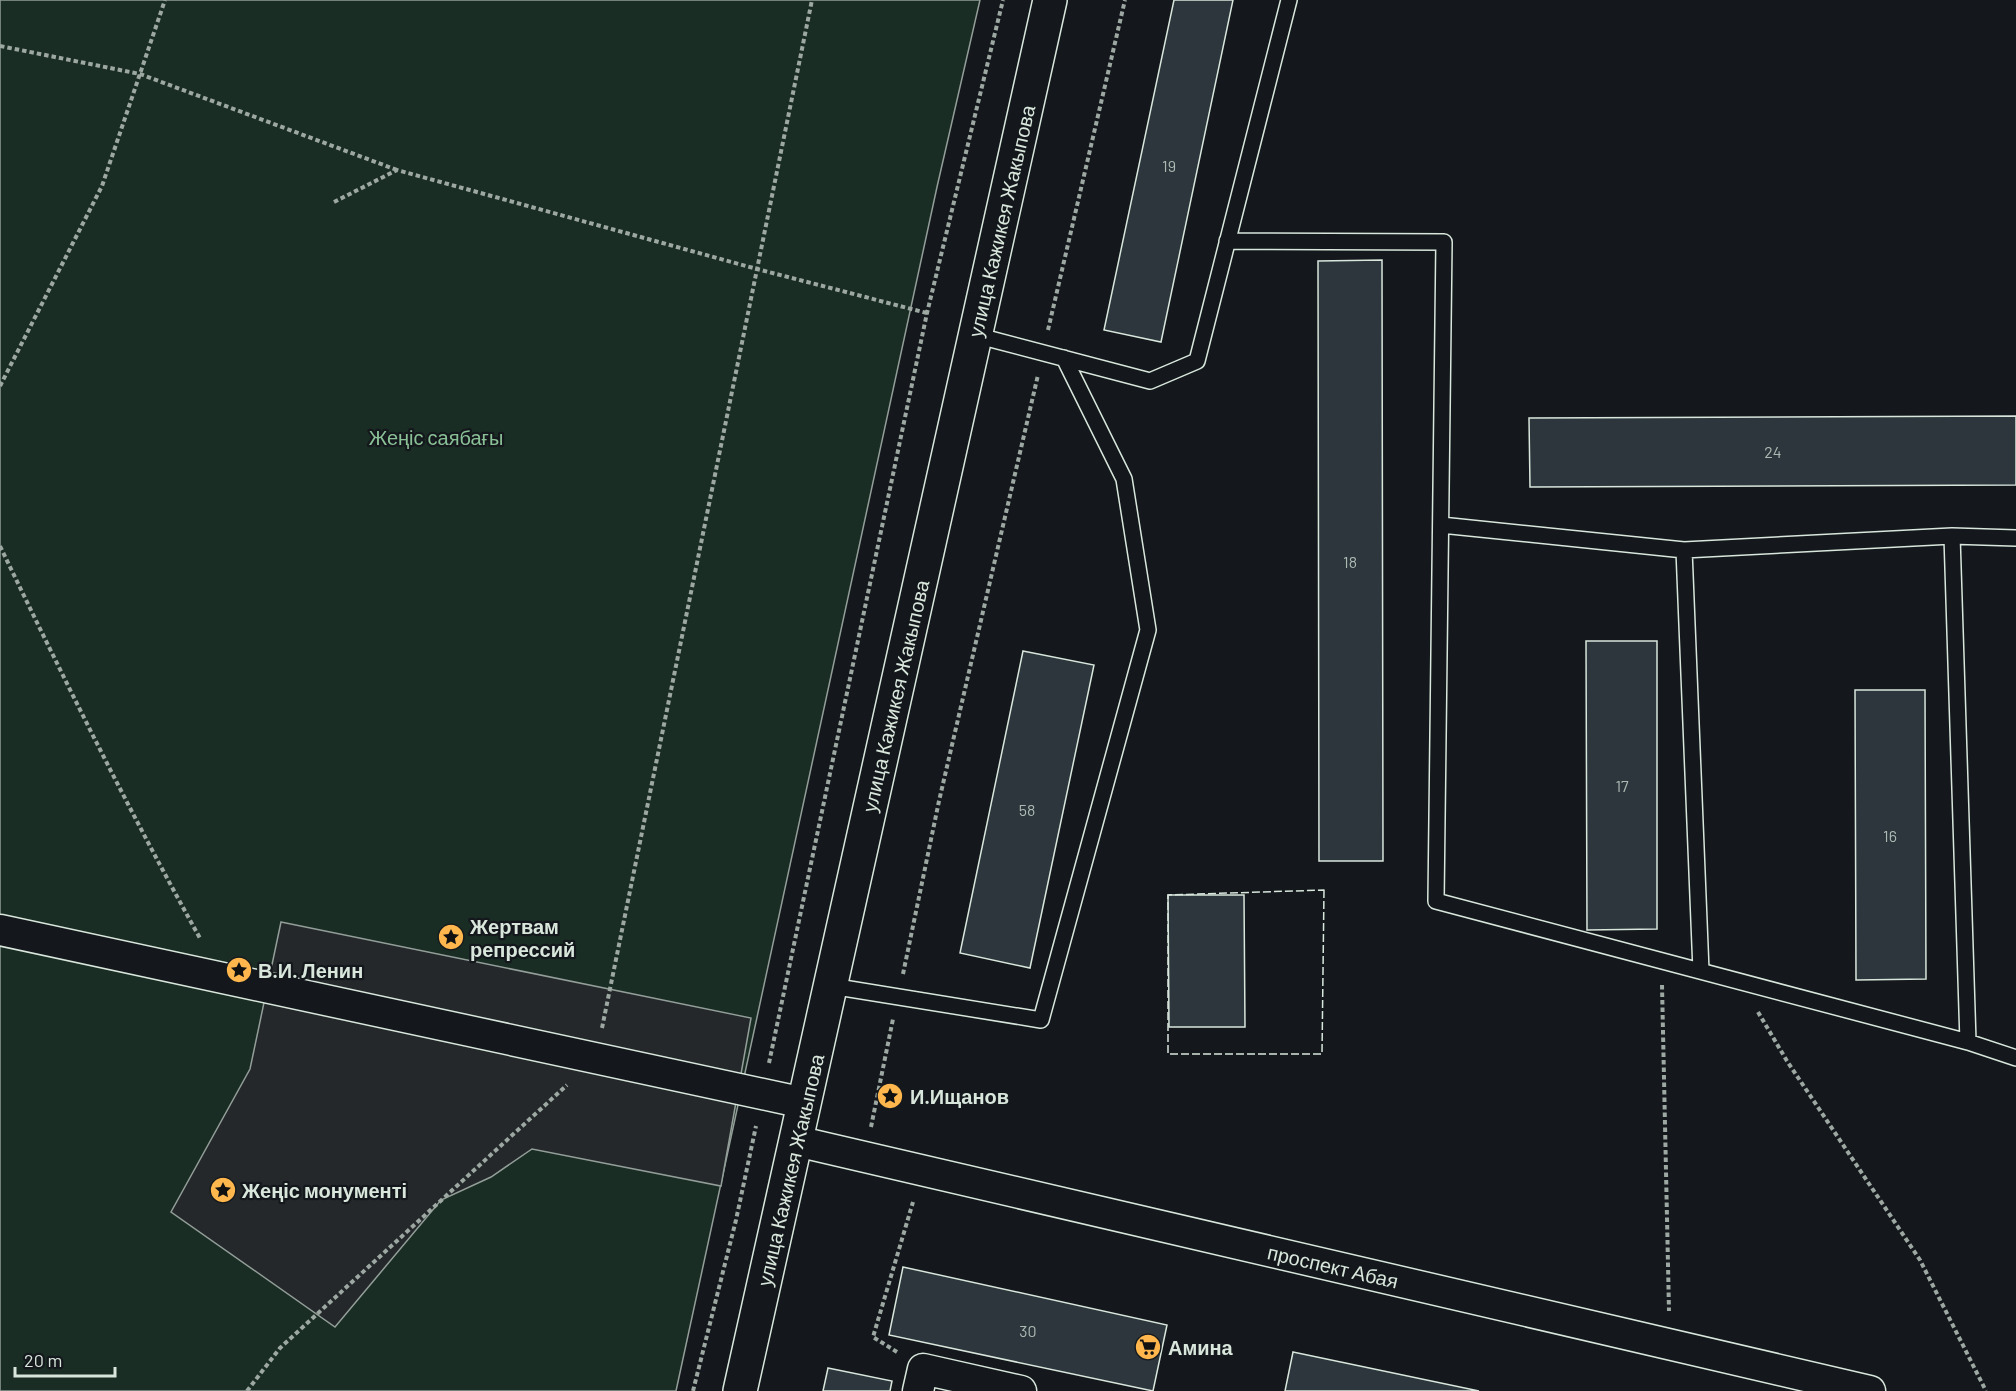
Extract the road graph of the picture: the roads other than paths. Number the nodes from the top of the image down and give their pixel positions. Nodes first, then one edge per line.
1 (1050, 0) edge
2 (1289, 0) edge
3 (1227, 241) junction
4 (975, 334) junction
5 (1064, 358) junction
6 (1441, 525) junction
7 (1952, 536) junction
8 (2016, 538) edge
9 (1684, 550) junction
10 (0, 930) edge
11 (1701, 971) junction
12 (831, 986) junction
13 (1968, 1042) junction
14 (2016, 1058) edge
15 (804, 1103) junction
16 (796, 1141) junction
17 (921, 1380) edge
18 (740, 1391) edge
19 (1021, 1391) edge
20 (1870, 1391) edge

1 - 4 main road, улица Кажикея Жакыпова
2 - 3 lane
3 - 5 lane
3 - 6 lane
4 - 5 lane
4 - 12 main road, улица Кажикея Жакыпова
5 - 12 lane
6 - 9 lane
6 - 11 lane
7 - 8 lane
7 - 9 lane
7 - 13 lane
9 - 11 lane
10 - 15 street
11 - 13 lane
12 - 15 main road, улица Кажикея Жакыпова
13 - 14 lane
15 - 16 main road, улица Кажикея Жакыпова
16 - 18 main road, улица Кажикея Жакыпова
16 - 20 street, проспект Абая
17 - 19 street

